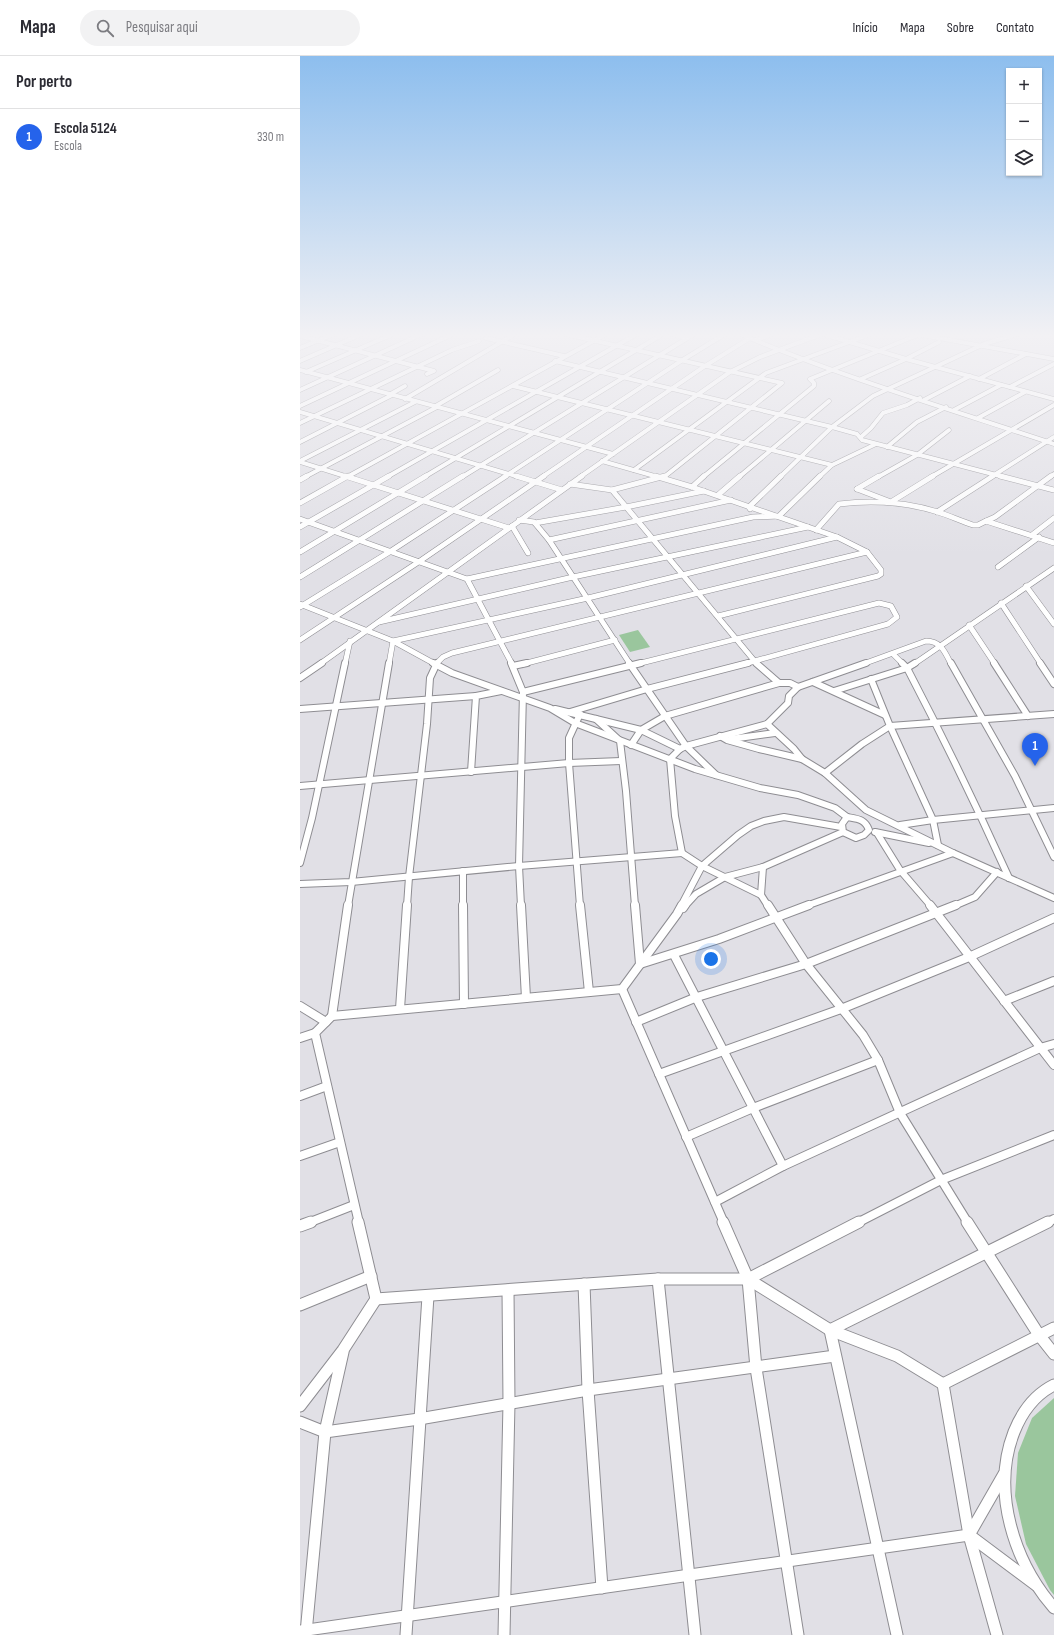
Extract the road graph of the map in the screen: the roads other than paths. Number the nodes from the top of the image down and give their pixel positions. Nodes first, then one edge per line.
1 (331, 408) edge
2 (366, 408) edge
3 (403, 408) edge
4 (434, 408) edge
5 (438, 408) edge
6 (473, 408) edge
7 (507, 408) edge
8 (541, 408) edge
9 (574, 408) edge
10 (599, 408) edge
11 (611, 408) edge
12 (644, 408) edge
13 (679, 408) edge
14 (719, 408) edge
15 (746, 408) edge
16 (786, 408) edge
17 (822, 408) edge
18 (858, 408) edge
19 (899, 408) edge
20 (945, 408) edge
21 (948, 408) edge
22 (958, 408) edge
23 (997, 408) edge
24 (1049, 408) edge
25 (752, 409) junction
26 (607, 410) junction
27 (954, 410) junction
28 (300, 412) edge
29 (462, 414) junction
30 (777, 415) junction
31 (314, 416) junction
32 (632, 416) junction
33 (978, 418) junction
34 (486, 420) junction
35 (806, 421) junction
36 (658, 422) junction
37 (300, 423) edge
38 (338, 423) junction
39 (510, 427) junction
40 (832, 428) junction
41 (360, 429) junction
42 (1012, 429) junction
43 (688, 430) junction
44 (949, 430) dead end
45 (533, 433) junction
46 (384, 436) junction
47 (714, 436) junction
48 (861, 437) junction
49 (1054, 437) edge
50 (560, 440) junction
51 (1047, 441) junction
52 (300, 442) edge
53 (743, 443) junction
54 (408, 444) junction
55 (876, 444) junction
56 (1054, 444) edge
57 (587, 447) junction
58 (887, 447) junction
59 (771, 450) junction
60 (432, 451) junction
61 (613, 454) junction
62 (917, 455) junction
63 (456, 458) junction
64 (801, 458) junction
65 (602, 461) junction
66 (300, 462) edge
67 (953, 464) junction
68 (481, 466) junction
69 (832, 466) junction
70 (320, 469) junction
71 (634, 470) junction
72 (508, 474) junction
73 (997, 474) junction
74 (1054, 474) edge
75 (348, 478) junction
76 (663, 478) junction
77 (300, 480) edge
78 (536, 482) junction
79 (570, 484) junction
80 (372, 485) junction
81 (1038, 485) junction
82 (692, 487) junction
83 (857, 489) junction
84 (562, 490) junction
85 (612, 490) junction
86 (1054, 490) edge
87 (704, 491) junction
88 (399, 494) junction
89 (718, 495) junction
90 (899, 498) junction
91 (732, 500) junction
92 (424, 501) junction
93 (891, 502) junction
94 (300, 503) edge
95 (843, 504) junction
96 (913, 506) junction
97 (626, 507) junction
98 (749, 507) junction
99 (454, 510) junction
100 (937, 512) junction
101 (779, 516) junction
102 (753, 517) junction
103 (1054, 518) edge
104 (300, 519) edge
105 (483, 519) junction
106 (519, 520) junction
107 (637, 520) junction
108 (986, 521) junction
109 (309, 522) junction
110 (535, 522) junction
111 (300, 527) edge
112 (510, 527) junction
113 (808, 527) junction
114 (816, 530) junction
115 (335, 532) junction
116 (1032, 535) junction
117 (837, 537) junction
118 (1039, 537) junction
119 (652, 538) junction
120 (361, 540) junction
121 (549, 540) junction
122 (1054, 543) edge
123 (391, 551) junction
124 (300, 552) edge
125 (867, 552) junction
126 (528, 553) dead end
127 (667, 556) junction
128 (561, 558) junction
129 (420, 561) junction
130 (998, 567) dead end
131 (1054, 568) edge
132 (448, 571) junction
133 (683, 576) junction
134 (300, 577) edge
135 (573, 577) junction
136 (467, 579) junction
137 (1026, 586) junction
138 (698, 595) junction
139 (588, 598) junction
140 (478, 599) junction
141 (1001, 603) junction
142 (301, 605) edge
143 (718, 616) junction
144 (334, 618) junction
145 (601, 618) junction
146 (489, 620) junction
147 (375, 623) junction
148 (1054, 624) edge
149 (969, 625) junction
150 (365, 630) junction
151 (735, 638) junction
152 (300, 640) edge
153 (615, 640) junction
154 (350, 641) junction
155 (393, 641) junction
156 (500, 642) junction
157 (942, 646) junction
158 (894, 654) junction
159 (754, 661) junction
160 (435, 664) junction
161 (632, 665) junction
162 (512, 666) junction
163 (907, 668) junction
164 (300, 678) edge
165 (871, 679) junction
166 (813, 682) junction
167 (780, 683) junction
168 (1054, 684) edge
169 (798, 687) junction
170 (647, 688) junction
171 (501, 691) junction
172 (834, 691) junction
173 (522, 695) junction
174 (476, 696) junction
175 (428, 700) junction
176 (381, 704) junction
177 (335, 707) junction
178 (550, 708) junction
179 (300, 709) edge
180 (570, 712) junction
181 (580, 714) junction
182 (1054, 714) edge
183 (885, 715) junction
184 (665, 716) junction
185 (1028, 716) junction
186 (596, 719) junction
187 (985, 720) junction
188 (575, 723) junction
189 (936, 723) junction
190 (767, 724) junction
191 (890, 726) junction
192 (641, 730) junction
193 (775, 733) junction
194 (720, 736) junction
195 (727, 740) junction
196 (620, 741) junction
197 (631, 745) junction
198 (683, 747) junction
199 (670, 759) junction
200 (802, 759) junction
201 (621, 761) junction
202 (569, 763) junction
203 (520, 768) junction
204 (472, 772) junction
205 (825, 772) junction
206 (717, 775) junction
207 (421, 776) junction
208 (368, 781) junction
209 (319, 785) junction
210 (300, 786) edge
211 (1054, 808) edge
212 (1033, 810) junction
213 (981, 815) junction
214 (847, 817) junction
215 (933, 820) junction
216 (900, 825) junction
217 (842, 830) junction
218 (873, 832) junction
219 (938, 845) junction
220 (682, 853) junction
221 (953, 853) junction
222 (1054, 857) edge
223 (631, 858) junction
224 (576, 861) junction
225 (300, 863) edge
226 (518, 866) junction
227 (702, 866) junction
228 (763, 867) junction
229 (900, 870) junction
230 (463, 871) junction
231 (997, 872) junction
232 (409, 877) junction
233 (725, 877) junction
234 (1009, 878) junction
235 (351, 882) junction
236 (300, 884) edge
237 (761, 895) junction
238 (1054, 898) edge
239 (678, 914) junction
240 (937, 914) junction
241 (776, 918) junction
242 (1054, 918) edge
243 (674, 955) junction
244 (969, 957) junction
245 (640, 964) junction
246 (806, 964) junction
247 (1054, 981) edge
248 (622, 989) junction
249 (589, 992) junction
250 (697, 997) junction
251 (526, 998) junction
252 (1004, 1001) junction
253 (464, 1004) junction
254 (300, 1006) edge
255 (841, 1009) junction
256 (400, 1010) junction
257 (329, 1019) junction
258 (636, 1022) junction
259 (315, 1033) junction
260 (300, 1038) edge
261 (1054, 1044) edge
262 (1040, 1048) junction
263 (723, 1050) junction
264 (878, 1060) junction
265 (1054, 1065) edge
266 (659, 1074) junction
267 (327, 1086) junction
268 (300, 1096) edge
269 (753, 1108) junction
270 (900, 1112) junction
271 (1054, 1134) edge
272 (686, 1137) junction
273 (340, 1142) junction
274 (300, 1156) edge
275 (783, 1166) junction
276 (940, 1180) junction
277 (715, 1202) junction
278 (354, 1205) junction
279 (1054, 1219) edge
280 (300, 1226) edge
281 (987, 1252) junction
282 (371, 1276) junction
283 (658, 1279) junction
284 (748, 1279) junction
285 (584, 1284) junction
286 (508, 1290) junction
287 (428, 1296) junction
288 (376, 1300) junction
289 (300, 1305) edge
290 (1054, 1328) edge
291 (830, 1330) junction
292 (1039, 1335) junction
293 (343, 1350) junction
294 (1054, 1354) edge
295 (835, 1356) junction
296 (756, 1368) junction
297 (669, 1378) junction
298 (943, 1384) junction
299 (1054, 1385) edge
300 (588, 1390) junction
301 (305, 1395) edge
302 (509, 1403) junction
303 (300, 1406) edge
304 (420, 1419) junction
305 (300, 1422) edge
306 (325, 1432) junction
307 (1004, 1474) junction
308 (969, 1535) junction
309 (878, 1548) junction
310 (787, 1561) junction
311 (689, 1575) junction
312 (1036, 1585) junction
313 (602, 1588) junction
314 (505, 1602) junction
315 (1054, 1608) edge
316 (407, 1616) junction
317 (304, 1632) edge
318 (406, 1635) edge
319 (504, 1635) edge
320 (695, 1635) edge
321 (798, 1635) edge
322 (897, 1635) edge
323 (996, 1635) edge

1 - 31 street
2 - 38 street
3 - 41 street
4 - 46 street
5 - 29 street
6 - 29 street
7 - 34 street
8 - 39 street
9 - 45 street
10 - 26 street
11 - 26 street
12 - 32 street
13 - 36 street
14 - 43 street
15 - 25 street
16 - 30 street
17 - 35 street
18 - 40 street
19 - 48 street
20 - 58 street
21 - 27 street
22 - 27 street
23 - 33 street
24 - 42 street
25 - 30 street
25 - 47 street
26 - 32 street
26 - 50 street
27 - 33 street
28 - 31 street
29 - 34 street
29 - 54 street
30 - 35 street
30 - 53 street
31 - 37 street
31 - 38 street
32 - 36 street
32 - 57 street
33 - 42 street
34 - 39 street
34 - 60 street
35 - 40 street
35 - 59 street
36 - 43 street
36 - 61 street
38 - 41 street
38 - 52 street
39 - 45 street
39 - 63 street
40 - 48 street
40 - 64 street
41 - 46 street
41 - 66 street
42 - 51 street
42 - 67 street
43 - 47 street
43 - 71 street
44 - 62 street
45 - 50 street
45 - 68 street
46 - 54 street
46 - 70 street
47 - 53 street
47 - 76 street
48 - 55 street
49 - 51 street
50 - 57 street
50 - 72 street
51 - 56 street
51 - 73 street
53 - 59 street
53 - 82 street
54 - 60 street
54 - 75 street
55 - 58 street
55 - 69 street
57 - 61 street
57 - 78 street
58 - 62 street
59 - 64 street
59 - 89 street
60 - 63 street
60 - 80 street
61 - 65 street
62 - 67 street
62 - 83 street
63 - 68 street
63 - 88 street
64 - 69 street
64 - 98 street
65 - 71 street
65 - 79 street
66 - 70 street
67 - 73 street
67 - 90 street
68 - 72 street
68 - 92 street
69 - 101 street
70 - 75 street
70 - 77 street
71 - 76 street
72 - 78 street
72 - 99 street
73 - 81 street
73 - 100 street
74 - 81 street
75 - 80 street
75 - 94 street
76 - 82 street
76 - 85 street
78 - 84 street
78 - 105 street
79 - 84 street
79 - 85 street
80 - 88 street
80 - 109 street
81 - 86 street
81 - 108 street
82 - 87 street
83 - 93 street
83 - 95 street
84 - 106 street
85 - 97 street
87 - 89 street
87 - 97 street
88 - 92 street
88 - 115 street
89 - 91 street
90 - 93 street
90 - 96 street
91 - 98 street
91 - 107 street
92 - 99 street
92 - 120 street
93 - 95 street
93 - 96 street
95 - 114 street
96 - 100 street
97 - 107 street
97 - 110 street
98 - 101 street
98 - 102 street
99 - 105 street
99 - 123 street
100 - 108 street
101 - 102 street
101 - 113 street
102 - 119 street
103 - 116 street
104 - 109 street
105 - 112 street
105 - 129 street
106 - 110 street
106 - 112 street
107 - 119 street
107 - 121 street
108 - 116 street
109 - 111 street
109 - 115 street
110 - 121 street
112 - 126 street
112 - 132 street
113 - 114 street
113 - 127 street
114 - 117 street
115 - 120 street
115 - 124 street
116 - 118 street
117 - 125 street
117 - 133 street
118 - 122 street
118 - 130 street
119 - 127 street
119 - 128 street
120 - 123 street
120 - 134 street
121 - 128 street
123 - 129 street
123 - 142 street
125 - 138 street
125 - 143 street
127 - 133 street
127 - 135 street
128 - 135 street
128 - 136 street
129 - 132 street
129 - 144 street
131 - 137 street
132 - 136 street
132 - 147 street
133 - 138 street
133 - 139 street
135 - 139 street
135 - 140 street
136 - 140 street
137 - 141 street
137 - 148 street
138 - 143 street
138 - 145 street
139 - 145 street
139 - 146 street
140 - 146 street
140 - 147 street
141 - 149 street
141 - 168 street
142 - 144 street
143 - 151 street
144 - 150 street
144 - 152 street
145 - 153 street
145 - 156 street
146 - 155 street
146 - 156 street
147 - 150 street
149 - 157 street
149 - 185 street
150 - 154 street
150 - 155 street
151 - 159 street
151 - 159 street
151 - 161 street
153 - 161 street
153 - 162 street
154 - 164 street
154 - 177 street
155 - 160 street
155 - 176 street
156 - 160 street
156 - 162 street
157 - 158 street
157 - 163 street
157 - 187 street
158 - 163 street
158 - 166 street
159 - 167 street
159 - 170 street
160 - 171 street
160 - 175 street
161 - 170 street
161 - 173 street
162 - 173 street
163 - 165 street
163 - 189 street
165 - 172 street
165 - 183 street
166 - 169 street
166 - 172 street
167 - 169 street
167 - 184 street
169 - 190 street
170 - 180 street
170 - 184 street
171 - 173 street
171 - 174 street
172 - 183 street
173 - 178 street
173 - 203 street
174 - 175 street
174 - 204 street
175 - 176 street
175 - 207 street
176 - 177 street
176 - 208 street
177 - 179 street
177 - 209 street
178 - 180 street
178 - 188 street
180 - 181 street
181 - 186 street
181 - 188 street
182 - 185 street
183 - 191 street
184 - 192 street
184 - 198 street
185 - 187 street
186 - 192 street
186 - 196 street
187 - 189 street
187 - 212 street
188 - 196 street
188 - 202 street
189 - 191 street
189 - 213 street
190 - 193 street
190 - 194 street
191 - 205 street
191 - 215 street
192 - 197 street
192 - 198 street
193 - 195 street
193 - 200 street
194 - 195 street
194 - 198 street
195 - 200 street
196 - 197 street
196 - 201 street
197 - 199 street
198 - 199 street
198 - 206 street
199 - 206 street
199 - 220 street
200 - 205 street
201 - 202 street
201 - 223 street
202 - 203 street
202 - 224 street
203 - 204 street
203 - 226 street
204 - 207 street
205 - 216 street
206 - 214 street
207 - 208 street
207 - 232 street
208 - 209 street
208 - 235 street
209 - 210 street
209 - 225 street
211 - 212 street
212 - 213 street
212 - 222 street
213 - 215 street
213 - 234 street
214 - 217 street
214 - 218 street
215 - 216 street
215 - 219 street
216 - 219 street
217 - 218 street
217 - 227 street
217 - 228 street
218 - 219 street
218 - 229 street
219 - 221 street
220 - 223 street
220 - 227 street
221 - 229 street
221 - 231 street
223 - 224 street
223 - 245 street
224 - 226 street
224 - 249 street
226 - 230 street
226 - 251 street
227 - 233 street
227 - 239 street
228 - 233 street
228 - 237 street
229 - 240 street
229 - 241 street
230 - 232 street
230 - 253 street
231 - 234 street
231 - 240 street
232 - 235 street
232 - 256 street
233 - 237 street
233 - 239 street
234 - 238 street
235 - 236 street
235 - 257 street
237 - 241 street
239 - 245 street
240 - 244 street
240 - 246 street
241 - 243 street
241 - 246 street
242 - 244 street
243 - 245 street
243 - 250 street
244 - 252 street
244 - 255 street
245 - 248 street
246 - 250 street
246 - 255 street
247 - 252 street
248 - 249 street
248 - 258 street
249 - 251 street
250 - 258 street
250 - 263 street
251 - 253 street
252 - 262 street
253 - 256 street
254 - 257 street
255 - 263 street
255 - 264 street
256 - 257 street
257 - 259 street
258 - 266 street
259 - 260 street
259 - 267 street
261 - 262 street
262 - 265 street
262 - 270 street
263 - 266 street
263 - 269 street
264 - 269 street
264 - 270 street
266 - 272 street
267 - 268 street
267 - 273 street
269 - 272 street
269 - 275 street
270 - 275 street
270 - 276 street
271 - 276 street
272 - 277 street
273 - 274 street
273 - 278 street
275 - 277 street
276 - 281 street
276 - 284 street
277 - 284 street
278 - 280 street
278 - 282 street
279 - 281 street
281 - 291 street
281 - 292 street
282 - 288 street
282 - 289 street
283 - 284 street
283 - 285 street
283 - 297 street
284 - 291 street
284 - 296 street
285 - 286 street
285 - 300 street
286 - 287 street
286 - 302 street
287 - 288 street
287 - 304 street
288 - 293 street
290 - 292 street
291 - 295 street
291 - 298 street
292 - 294 street
292 - 298 street
293 - 301 street
293 - 306 street
295 - 296 street
295 - 309 street
296 - 297 street
296 - 310 street
297 - 300 street
297 - 311 street
298 - 308 street
299 - 307 street
300 - 302 street
300 - 313 street
301 - 303 street
302 - 304 street
302 - 314 street
304 - 306 street
304 - 316 street
305 - 306 street
306 - 317 street
307 - 308 street
307 - 312 street
308 - 309 street
308 - 312 street
308 - 323 street
309 - 310 street
309 - 322 street
310 - 311 street
310 - 321 street
311 - 313 street
311 - 320 street
312 - 315 street
313 - 314 street
314 - 316 street
314 - 319 street
316 - 317 street
316 - 318 street

